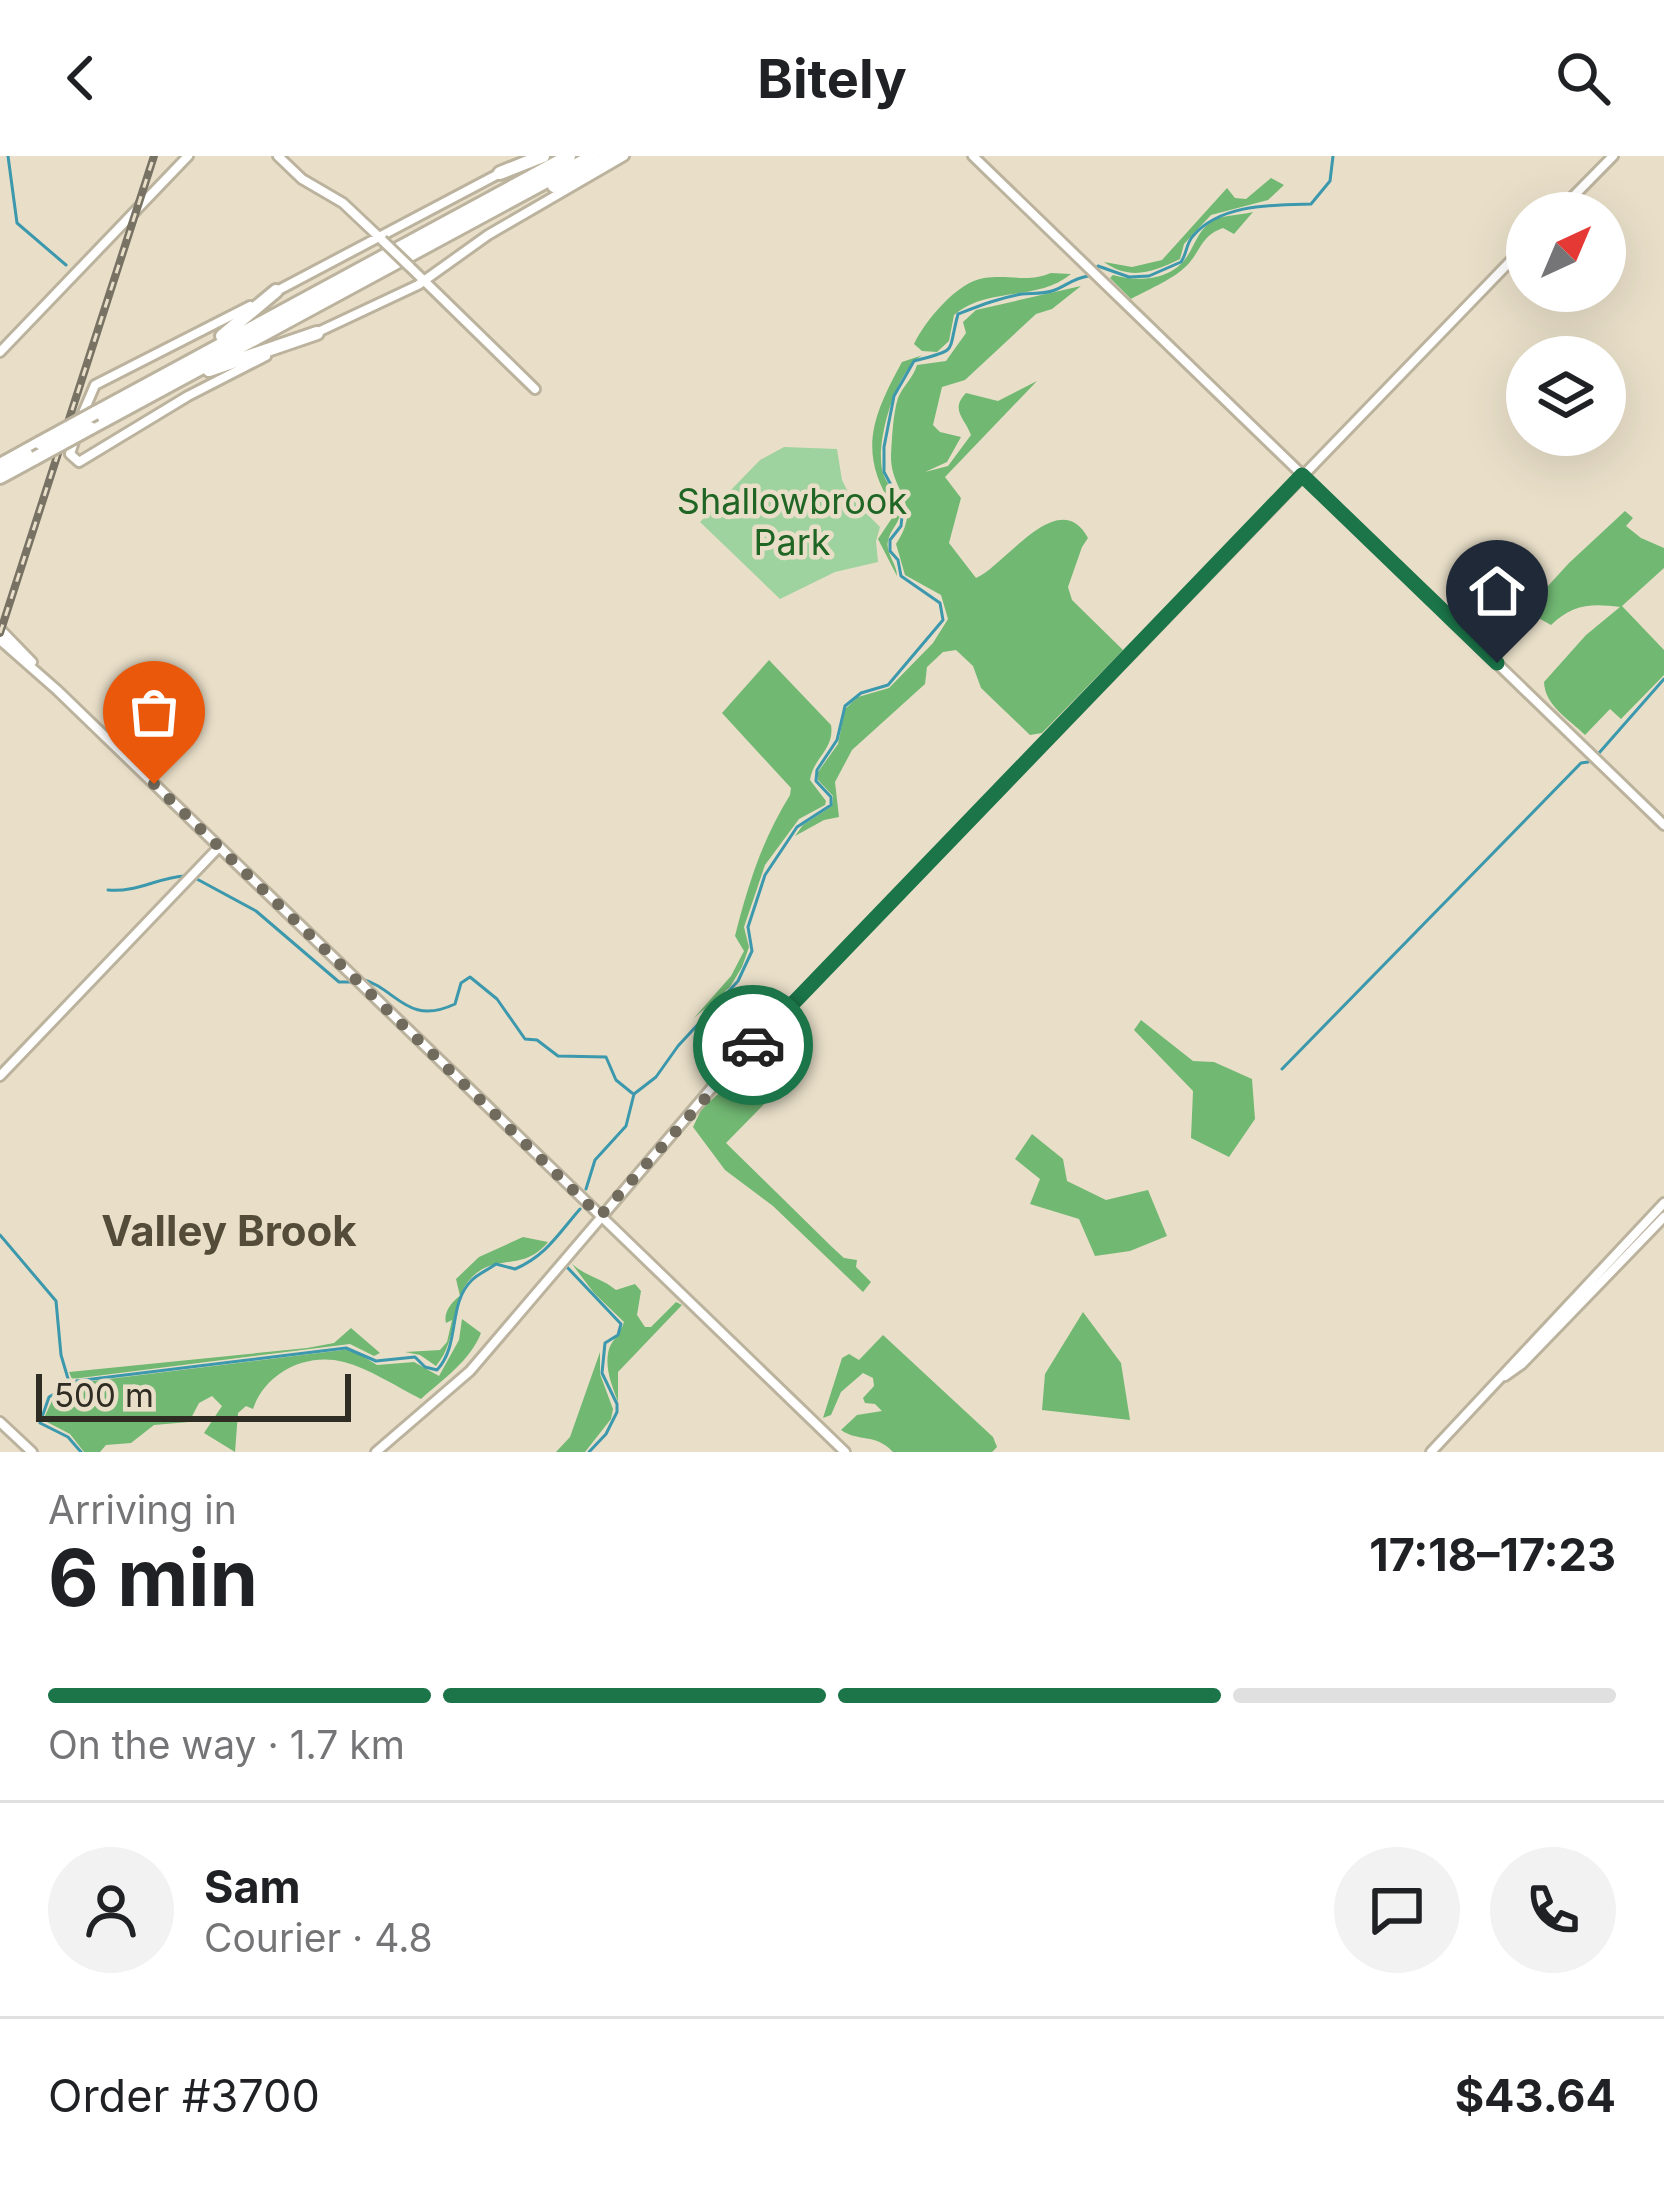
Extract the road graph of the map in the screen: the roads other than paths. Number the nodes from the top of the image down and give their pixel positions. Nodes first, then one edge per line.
1 (188, 156) edge
2 (278, 156) edge
3 (532, 156) edge
4 (543, 156) edge
5 (569, 156) edge
6 (593, 156) edge
7 (613, 156) edge
8 (624, 156) edge
9 (1612, 156) edge
10 (975, 158) edge
11 (500, 173) junction
12 (1577, 192) edge
13 (496, 208) junction
14 (380, 238) junction
15 (1506, 266) edge
16 (425, 281) junction
17 (276, 291) junction
18 (317, 333) junction
19 (0, 352) edge
20 (186, 370) junction
21 (535, 388) dead end
22 (3, 470) edge
23 (1302, 475) junction
24 (0, 629) edge
25 (0, 640) edge
26 (57, 690) junction
27 (1664, 825) edge
28 (219, 847) junction
29 (0, 1076) edge
30 (1664, 1203) edge
31 (600, 1216) junction
32 (1664, 1216) edge
33 (1503, 1376) junction
34 (0, 1422) edge
35 (32, 1452) edge
36 (376, 1452) edge
37 (845, 1452) edge
38 (1431, 1452) edge

1 - 19 main road
2 - 14 main road
3 - 11 main road
4 - 11 highway
5 - 20 highway
6 - 13 highway
7 - 13 highway
8 - 16 main road
9 - 12 main road
10 - 23 main road
11 - 14 main road
13 - 20 highway
14 - 16 main road, bridge
14 - 17 main road
15 - 23 main road
16 - 18 main road
16 - 21 main road
17 - 18 main road
17 - 20 highway
18 - 20 highway
20 - 22 highway, bridge
20 - 22 highway, bridge
23 - 27 main road
23 - 31 main road
24 - 26 main road
25 - 26 main road
26 - 28 main road
28 - 29 main road
28 - 31 main road
30 - 33 main road
31 - 36 main road
31 - 37 main road
32 - 33 main road
33 - 38 main road
34 - 35 main road

